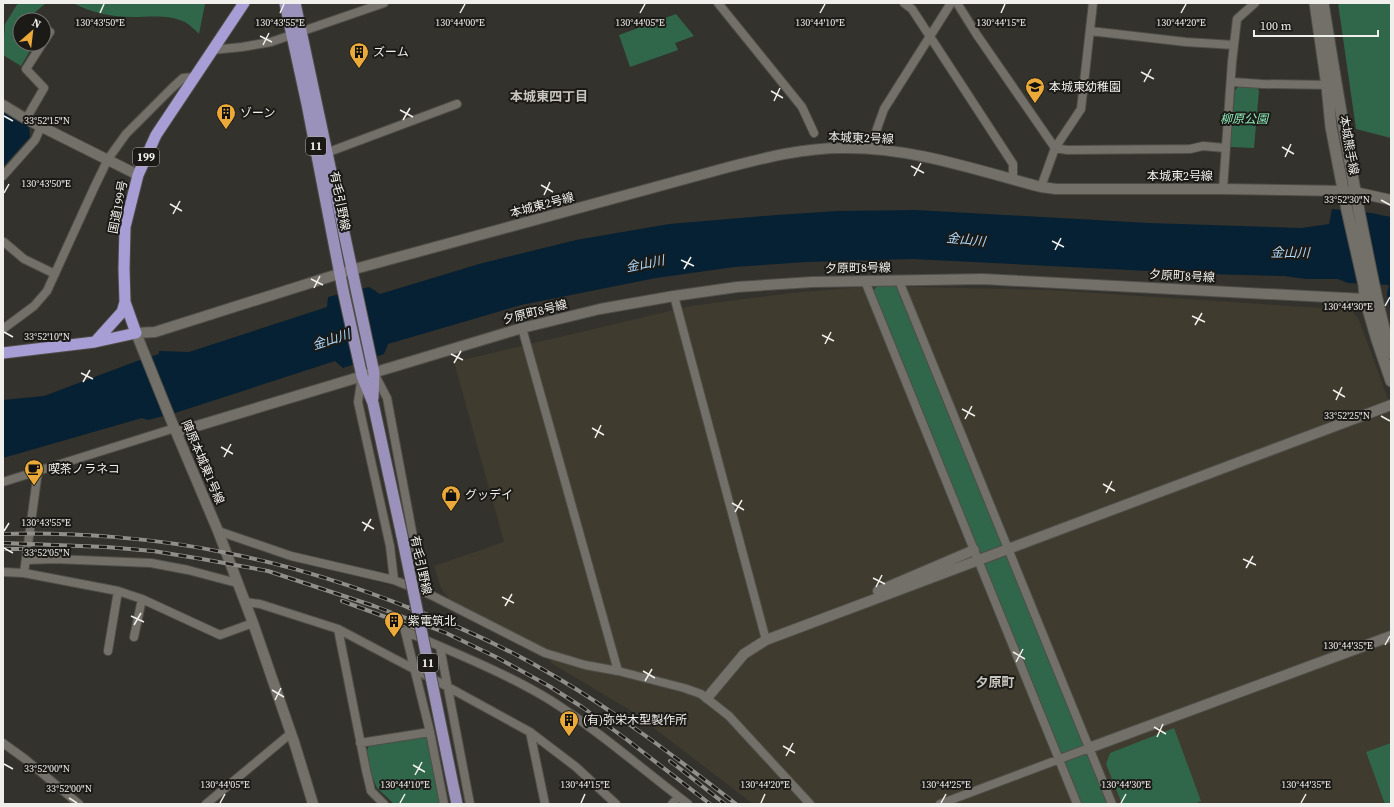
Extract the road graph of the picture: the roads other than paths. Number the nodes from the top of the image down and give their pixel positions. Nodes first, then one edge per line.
1 (244, 3) edge
2 (284, 3) edge
3 (295, 3) edge
4 (384, 3) edge
5 (718, 3) edge
6 (904, 3) edge
7 (951, 3) edge
8 (957, 3) edge
9 (1093, 3) edge
10 (1255, 3) edge
11 (1315, 3) edge
12 (1323, 3) edge
13 (1090, 31) junction
14 (296, 33) junction
15 (930, 37) junction
16 (1234, 46) junction
17 (212, 50) junction
18 (37, 52) edge
19 (195, 77) junction
20 (1232, 82) junction
21 (1332, 85) junction
22 (457, 104) dead end
23 (3, 105) edge
24 (26, 119) junction
25 (41, 127) junction
26 (814, 133) dead end
27 (1055, 148) junction
28 (1225, 148) junction
29 (873, 149) junction
30 (326, 153) junction
31 (108, 159) junction
32 (138, 175) junction
33 (3, 176) edge
34 (1013, 180) junction
35 (1041, 187) junction
36 (1223, 189) junction
37 (1349, 191) junction
38 (1391, 200) edge
39 (4, 242) dead end
40 (346, 272) junction
41 (55, 274) junction
42 (899, 280) junction
43 (865, 281) junction
44 (674, 296) junction
45 (1370, 298) junction
46 (125, 302) junction
47 (522, 328) junction
48 (3, 329) edge
49 (136, 333) junction
50 (95, 342) junction
51 (3, 353) edge
52 (1391, 353) edge
53 (373, 369) junction
54 (361, 372) junction
55 (1391, 381) edge
56 (373, 403) junction
57 (1391, 405) edge
58 (174, 427) junction
59 (38, 471) junction
60 (3, 482) edge
61 (218, 531) junction
62 (1007, 549) junction
63 (974, 550) junction
64 (26, 560) junction
65 (978, 561) junction
66 (3, 572) edge
67 (24, 573) junction
68 (394, 580) junction
69 (237, 583) junction
70 (118, 591) junction
71 (429, 594) junction
72 (142, 599) junction
73 (245, 602) junction
74 (253, 623) junction
75 (338, 629) junction
76 (1391, 636) edge
77 (134, 637) dead end
78 (766, 640) junction
79 (440, 647) junction
80 (108, 651) dead end
81 (415, 670) junction
82 (618, 671) junction
83 (448, 687) junction
84 (707, 698) junction
85 (430, 732) junction
86 (530, 732) junction
87 (290, 734) junction
88 (3, 743) edge
89 (360, 743) junction
90 (1089, 748) junction
91 (1059, 760) junction
92 (678, 797) junction
93 (79, 804) edge
94 (206, 804) edge
95 (313, 804) edge
96 (384, 804) edge
97 (444, 804) edge
98 (457, 804) edge
99 (470, 804) edge
100 (545, 804) edge
101 (616, 804) edge
102 (672, 804) edge
103 (688, 804) edge
104 (810, 804) edge
105 (940, 804) edge
106 (1077, 804) edge
107 (1112, 804) edge

1 - 17 highway, 国道199号 / 199
2 - 14 main road, 有毛引野線 / 11
3 - 14 main road, 有毛引野線 / 11
4 - 14 street
5 - 26 street
6 - 15 street
7 - 15 street
8 - 27 street
9 - 13 street
10 - 16 street
11 - 21 main road, 本城熊手線
12 - 21 main road, 本城熊手線
13 - 16 street
13 - 27 street
14 - 17 street
14 - 30 main road, 有毛引野線 / 11
14 - 40 main road, 有毛引野線 / 11
15 - 29 street
15 - 34 street
16 - 20 street
17 - 19 highway, 国道199号 / 199
18 - 24 street
19 - 31 street
19 - 32 highway, 国道199号 / 199
20 - 21 street
20 - 28 street
21 - 37 main road, 本城熊手線
22 - 30 street
23 - 24 street
24 - 25 street
25 - 31 street
25 - 33 street
27 - 28 street
27 - 35 street
28 - 36 street
29 - 34 street, 本城東2号線
29 - 40 street, 本城東2号線
30 - 40 main road, 有毛引野線 / 11
31 - 32 street
31 - 41 street
32 - 46 highway, 国道199号 / 199
34 - 35 street, 本城東2号線
35 - 36 street, 本城東2号線
36 - 37 street, 本城東2号線
37 - 38 street, 本城東2号線
37 - 45 main road, 本城熊手線
39 - 41 street
40 - 49 street
40 - 53 main road, 有毛引野線 / 11
40 - 54 main road, 有毛引野線 / 11
41 - 48 street
42 - 43 street, 夕原町8号線
42 - 45 street, 夕原町8号線
42 - 62 street
43 - 44 street, 夕原町8号線
43 - 63 street
44 - 47 street, 夕原町8号線
44 - 78 street
45 - 52 main road, 本城熊手線
45 - 55 main road, 本城熊手線
46 - 49 highway, 国道199号 / 199
46 - 50 highway, 199
47 - 53 street, 夕原町8号線
47 - 82 street
49 - 50 highway
49 - 58 street, 陣原本城東1号線
50 - 51 highway
53 - 54 street, 夕原町8号線
53 - 56 main road, 有毛引野線 / 11
53 - 71 street
54 - 56 main road, 有毛引野線 / 11
54 - 58 street, 夕原町8号線
54 - 68 street
56 - 98 main road, 有毛引野線 / 11, bridge
57 - 62 street
58 - 59 street
58 - 61 street, 陣原本城東1号線
59 - 60 street
59 - 64 street
61 - 68 street
61 - 69 street, 陣原本城東1号線
62 - 65 street
62 - 90 street
63 - 65 street
63 - 78 street
64 - 67 street
64 - 69 street
65 - 78 street
65 - 91 street
66 - 67 street
67 - 70 street
68 - 71 street
69 - 73 street, 陣原本城東1号線
70 - 72 street
70 - 80 street
71 - 82 street
72 - 74 street
72 - 77 street
73 - 74 street, 陣原本城東1号線
73 - 75 street
74 - 87 street, 陣原本城東1号線
75 - 81 street
75 - 89 street
76 - 90 street
78 - 84 street
79 - 81 street
79 - 83 street
79 - 92 street
81 - 83 street
81 - 85 street
82 - 84 street
83 - 86 street
83 - 99 street
84 - 104 street
85 - 89 street
85 - 97 street
86 - 100 street
86 - 101 street
87 - 94 street
87 - 95 street, 陣原本城東1号線
88 - 93 street
89 - 96 street
90 - 91 street
90 - 107 street
91 - 105 street
91 - 106 street
92 - 102 street
92 - 103 street

